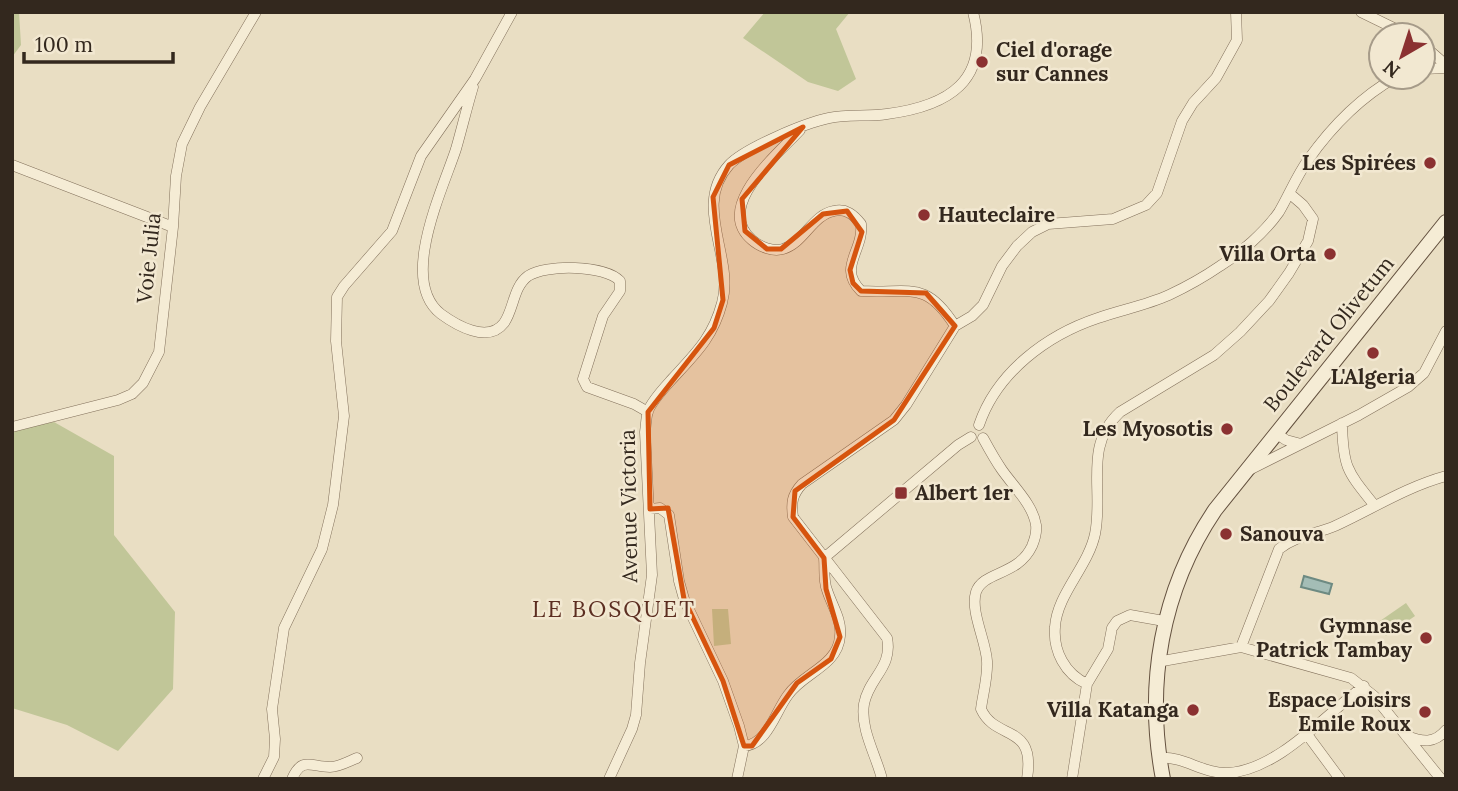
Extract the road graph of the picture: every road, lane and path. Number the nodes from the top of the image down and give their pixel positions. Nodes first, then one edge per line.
1 (256, 12) edge
2 (512, 12) edge
3 (973, 12) edge
4 (1236, 12) edge
5 (1361, 12) edge
6 (1379, 21) edge
7 (475, 79) junction
8 (1372, 91) edge
9 (803, 127) junction
10 (12, 165) edge
11 (1289, 193) junction
12 (1446, 222) edge
13 (173, 227) junction
14 (954, 326) junction
15 (1446, 331) edge
16 (648, 412) junction
17 (1342, 423) junction
18 (979, 425) junction
19 (12, 428) edge
20 (1276, 434) junction
21 (971, 437) junction
22 (983, 438) junction
23 (1301, 444) junction
24 (1245, 472) junction
25 (1446, 476) edge
26 (1375, 506) junction
27 (650, 509) junction
28 (824, 558) junction
29 (1164, 621) junction
30 (1241, 648) junction
31 (1157, 662) junction
32 (1087, 684) junction
33 (1364, 685) junction
34 (1306, 733) junction
35 (1404, 735) junction
36 (1443, 736) edge
37 (1426, 742) junction
38 (744, 746) junction
39 (357, 758) dead end
40 (1160, 758) junction
41 (1422, 758) junction
42 (1446, 768) edge
43 (264, 779) edge
44 (292, 779) edge
45 (609, 779) edge
46 (737, 779) edge
47 (882, 779) edge
48 (1027, 779) edge
49 (1072, 779) edge
50 (1163, 779) edge
51 (1340, 779) edge
52 (1441, 779) edge

1 - 13 street, Voie Julia
2 - 7 street
3 - 9 street, Avenue Victoria
4 - 14 street
5 - 6 street
7 - 16 street
7 - 43 street
8 - 11 street
9 - 14 street
9 - 16 street, Avenue Victoria
10 - 13 street
11 - 18 street
11 - 32 street
12 - 20 main road, Boulevard Olivetum
13 - 19 street, Voie Julia
14 - 28 street
15 - 17 street
16 - 27 street, Avenue Victoria
17 - 23 street
17 - 26 street
18 - 21 street
18 - 22 street
20 - 23 street
20 - 24 main road, Boulevard Olivetum
21 - 22 street
21 - 28 street
22 - 48 street
23 - 24 street
24 - 29 main road, Boulevard Olivetum
25 - 26 street
26 - 30 street
27 - 38 street
27 - 45 street, Avenue Victoria
28 - 38 street
28 - 47 street
29 - 31 main road, Boulevard Olivetum
29 - 32 street
30 - 31 street
30 - 33 street
31 - 40 main road, Boulevard Olivetum
32 - 49 street
33 - 34 street
33 - 35 street
34 - 40 street
34 - 51 street
35 - 37 street
35 - 41 street
36 - 37 street
37 - 41 street
38 - 46 street
39 - 44 street
40 - 50 main road, Boulevard Olivetum
41 - 52 street
42 - 52 street

